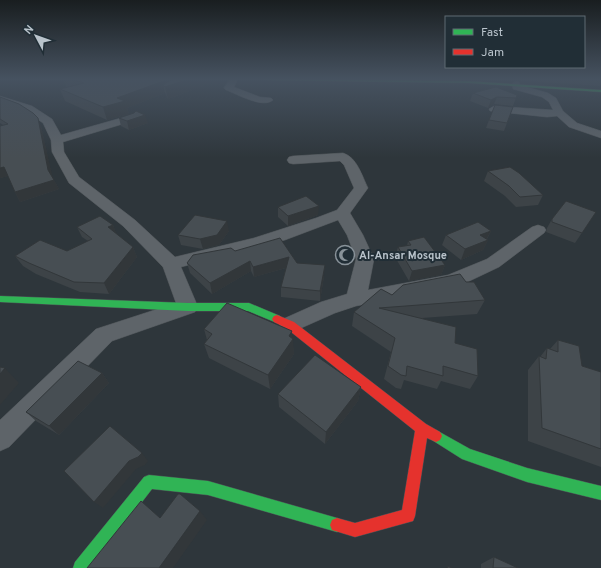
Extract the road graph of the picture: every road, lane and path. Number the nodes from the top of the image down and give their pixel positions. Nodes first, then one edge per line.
1 (20, 106) edge
2 (556, 106) edge
3 (494, 109) edge
4 (559, 113) junction
5 (132, 118) edge
6 (600, 135) dead end
7 (57, 140) junction
8 (293, 160) dead end
9 (342, 213) junction
10 (538, 230) dead end
11 (171, 264) junction
12 (0, 299) edge
13 (356, 299) junction
14 (188, 307) junction
15 (290, 325) junction
16 (422, 428) junction
17 (0, 438) edge
18 (600, 494) edge
19 (81, 568) edge

1 - 7 street
2 - 4 street
3 - 4 street
4 - 6 street
5 - 7 street
7 - 11 street
8 - 9 street
9 - 11 street
9 - 13 street
10 - 13 street
11 - 14 street
12 - 14 street
13 - 15 street
14 - 15 street
14 - 17 street
15 - 16 street
16 - 18 street
16 - 19 street

